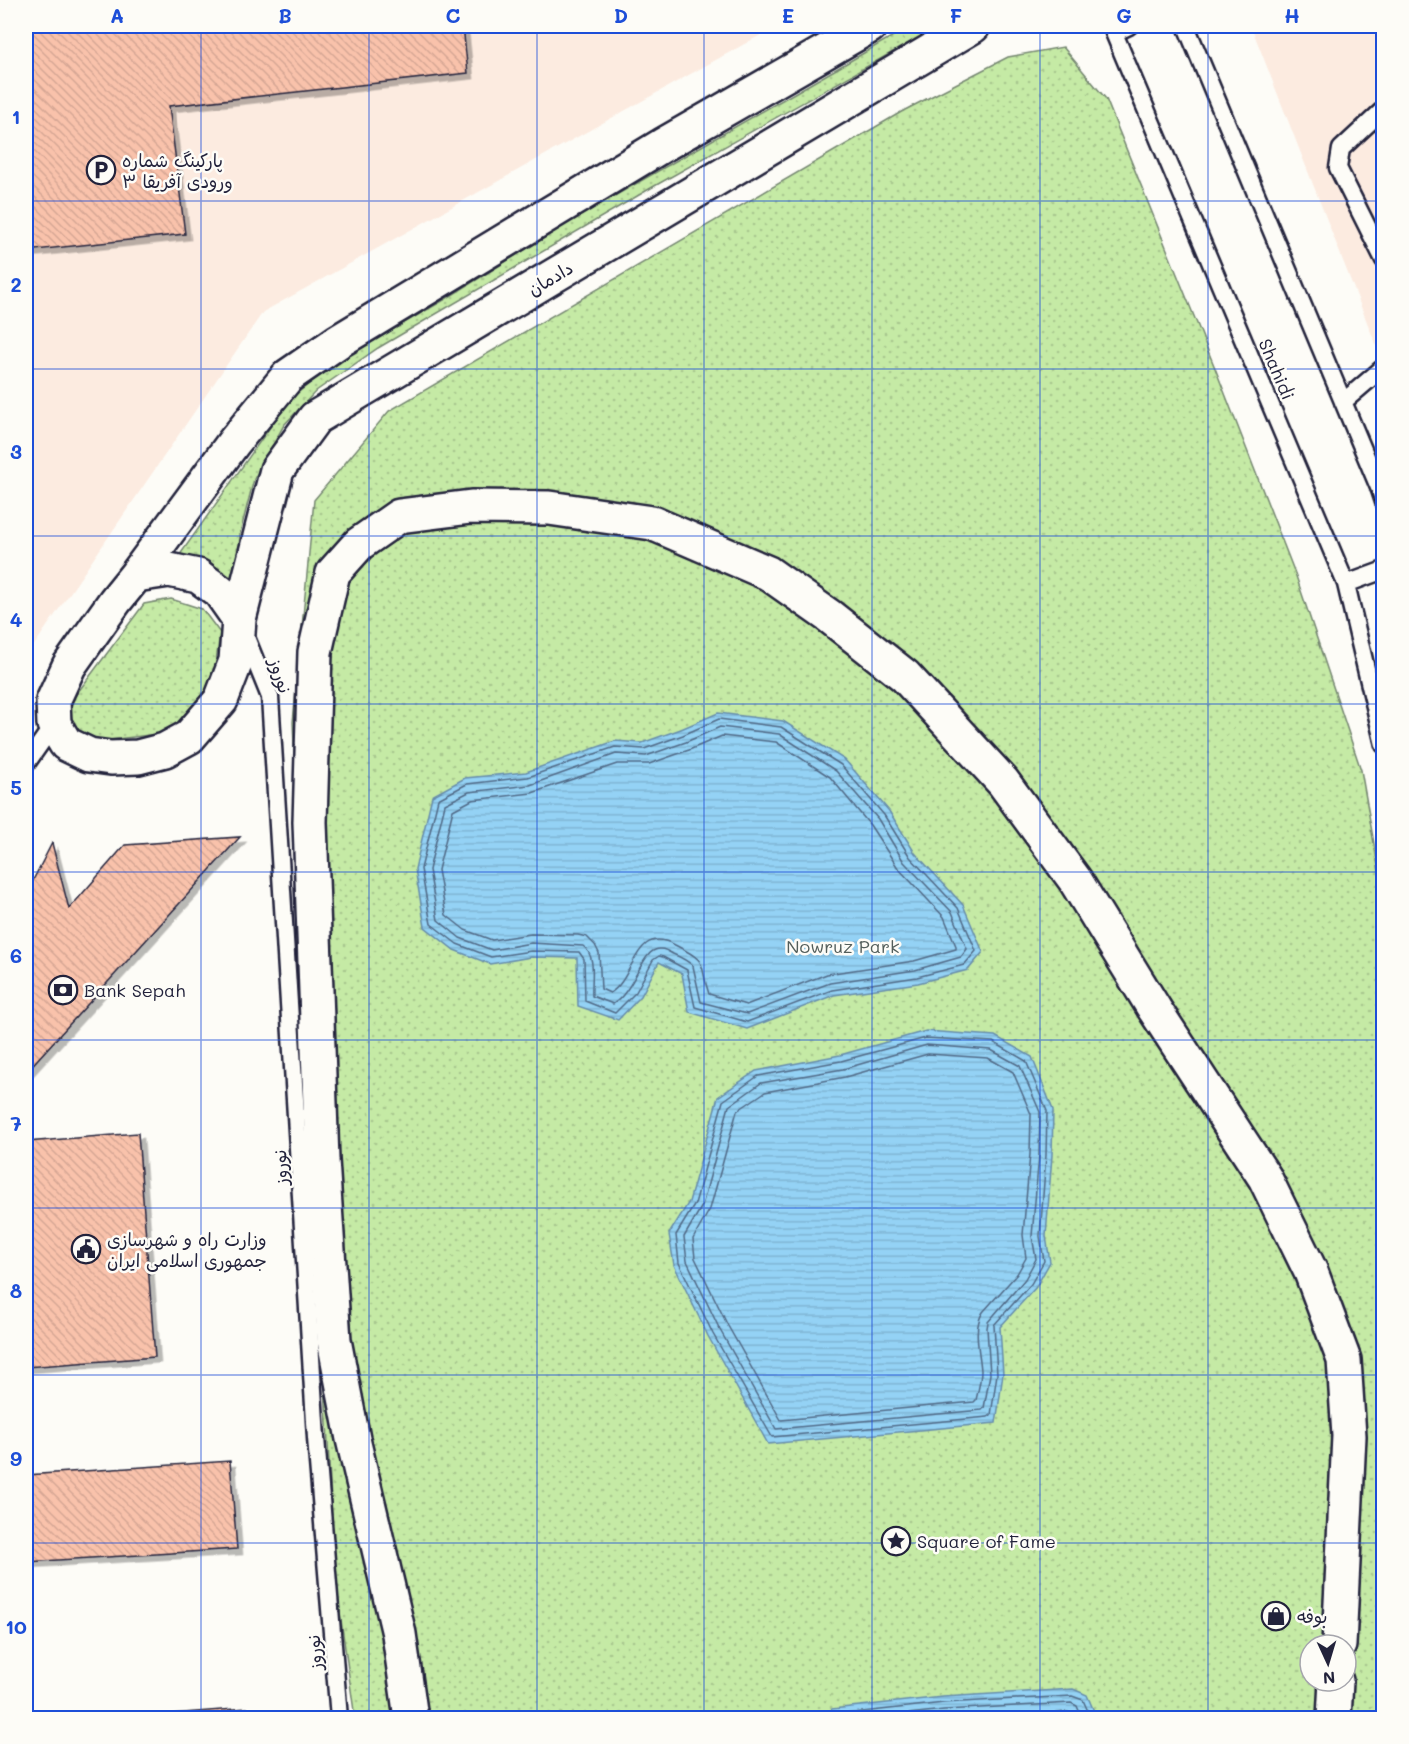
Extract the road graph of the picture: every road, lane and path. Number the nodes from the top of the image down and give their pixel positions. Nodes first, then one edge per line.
1 (870, 26) edge
2 (974, 26) edge
3 (1129, 26) edge
4 (1186, 26) edge
5 (1383, 109) edge
6 (1383, 260) edge
7 (1383, 367) edge
8 (1343, 402) junction
9 (1383, 502) edge
10 (1383, 570) edge
11 (136, 575) junction
12 (1346, 584) junction
13 (238, 619) junction
14 (54, 724) junction
15 (1383, 745) edge
16 (26, 764) edge
17 (1340, 1633) edge
18 (1335, 1693) edge
19 (339, 1719) edge
20 (411, 1719) edge
21 (1334, 1719) edge

1 - 11 street
2 - 13 street, دادمان
3 - 12 lane, Shahidi
4 - 8 lane
5 - 6 lane
7 - 8 lane
8 - 9 lane
10 - 12 lane
11 - 13 street
11 - 14 street
12 - 15 lane, Shahidi
13 - 14 street
13 - 19 lane, نوروز
14 - 16 lane
17 - 20 street
18 - 21 street

